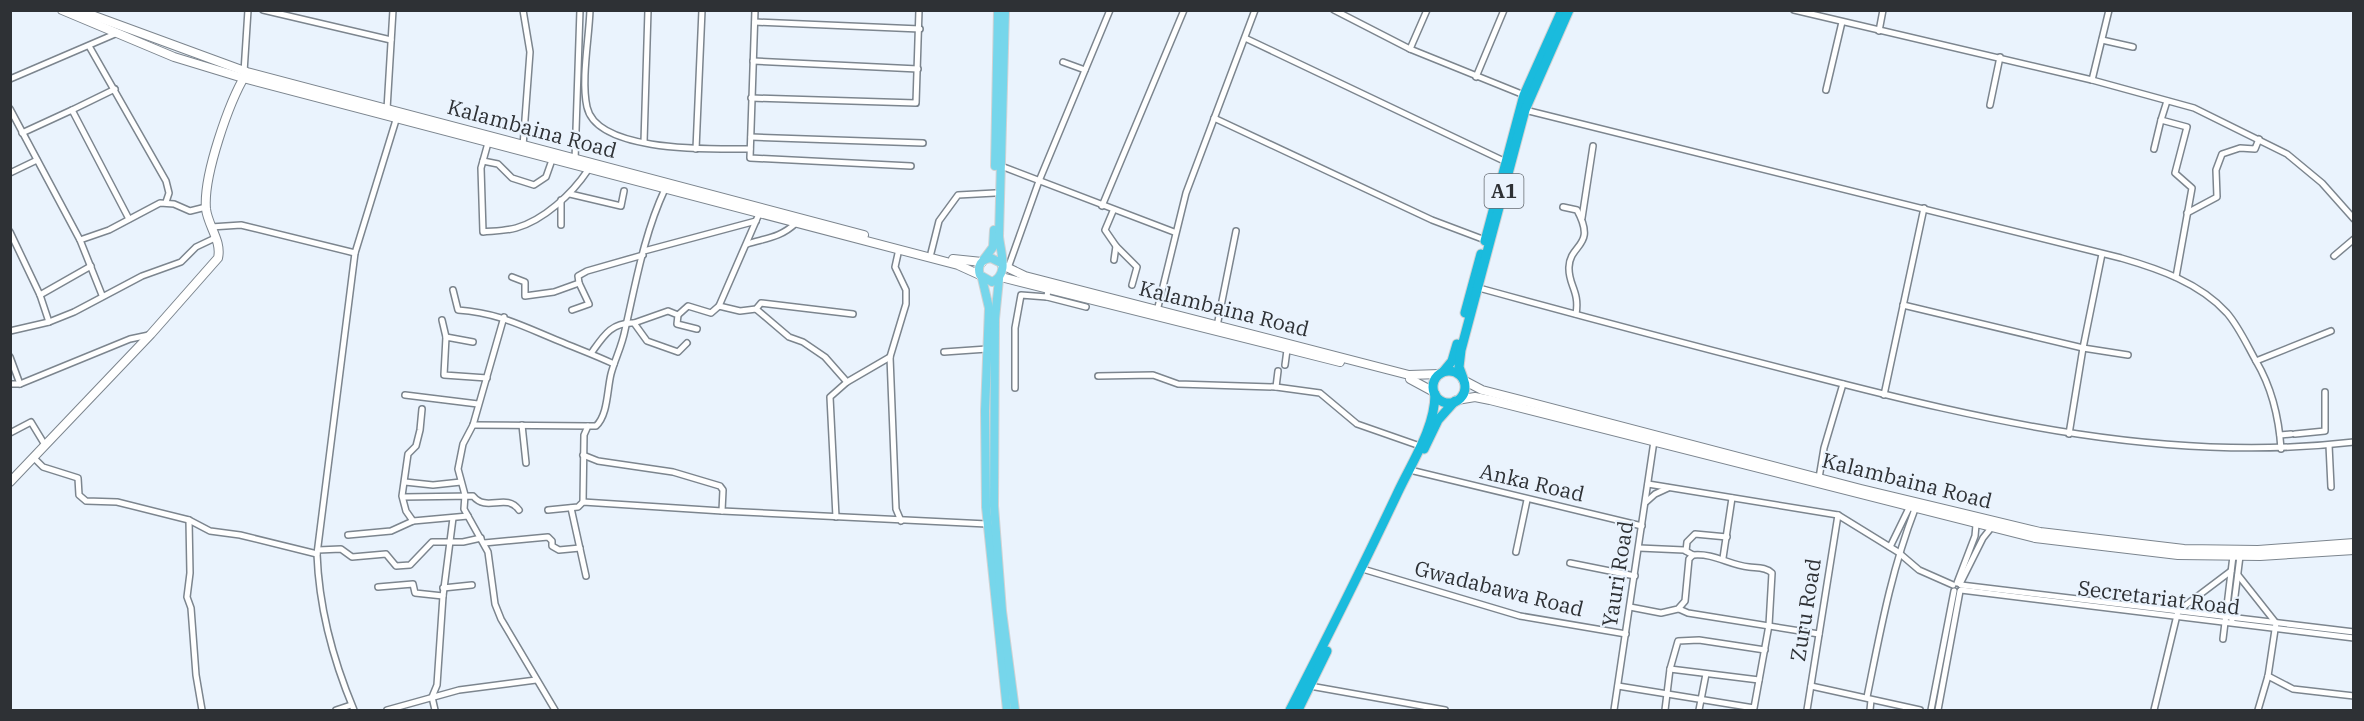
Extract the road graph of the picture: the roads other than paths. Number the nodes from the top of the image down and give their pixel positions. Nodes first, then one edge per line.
1 (62, 10) edge
2 (78, 10) edge
3 (248, 10) edge
4 (263, 10) edge
5 (393, 10) edge
6 (523, 10) edge
7 (580, 10) edge
8 (590, 10) edge
9 (648, 10) edge
10 (702, 10) edge
11 (756, 10) edge
12 (919, 10) edge
13 (998, 10) edge
14 (1005, 10) edge
15 (1110, 10) edge
16 (1184, 10) edge
17 (1255, 10) edge
18 (1334, 10) edge
19 (1427, 10) edge
20 (1504, 10) edge
21 (1562, 10) edge
22 (1569, 10) edge
23 (1794, 10) edge
24 (1883, 10) edge
25 (2109, 10) edge
26 (87, 12) edge
27 (755, 22) junction
28 (1842, 22) junction
29 (920, 29) junction
30 (1879, 31) junction
31 (115, 34) junction
32 (1245, 38) junction
33 (391, 40) junction
34 (2102, 40) junction
35 (89, 46) junction
36 (2133, 47) dead end
37 (1410, 49) junction
38 (2000, 57) junction
39 (753, 61) junction
40 (1063, 62) dead end
41 (918, 69) junction
42 (1085, 70) junction
43 (245, 74) junction
44 (1476, 77) junction
45 (10, 79) edge
46 (2092, 80) junction
47 (115, 89) junction
48 (1826, 90) dead end
49 (1524, 95) junction
50 (751, 98) junction
51 (2167, 101) junction
52 (1990, 105) dead end
53 (10, 109) edge
54 (387, 109) junction
55 (72, 110) junction
56 (1525, 110) junction
57 (1214, 118) junction
58 (396, 120) junction
59 (2161, 120) junction
60 (13, 121) edge
61 (22, 133) junction
62 (751, 137) junction
63 (2259, 139) junction
64 (644, 142) junction
65 (923, 142) dead end
66 (488, 143) junction
67 (523, 146) junction
68 (1593, 146) dead end
69 (750, 148) junction
70 (696, 149) junction
71 (2154, 149) dead end
72 (37, 160) junction
73 (552, 160) junction
74 (575, 160) junction
75 (483, 161) junction
76 (1504, 161) junction
77 (911, 166) dead end
78 (1001, 166) junction
79 (588, 170) junction
80 (10, 173) edge
81 (1040, 181) junction
82 (664, 189) junction
83 (624, 190) dead end
84 (995, 193) junction
85 (570, 194) junction
86 (561, 200) junction
87 (166, 202) junction
88 (1102, 206) junction
89 (206, 207) junction
90 (1563, 207) dead end
91 (1924, 208) junction
92 (1113, 211) junction
93 (2187, 213) junction
94 (758, 217) junction
95 (129, 219) junction
96 (2354, 219) edge
97 (1582, 220) junction
98 (796, 223) junction
99 (561, 225) dead end
100 (211, 226) junction
101 (1236, 231) dead end
102 (10, 232) edge
103 (1174, 232) junction
104 (215, 238) junction
105 (2354, 239) edge
106 (80, 240) junction
107 (1485, 240) junction
108 (747, 244) junction
109 (1116, 246) junction
110 (899, 249) junction
111 (355, 253) junction
112 (644, 253) junction
113 (931, 253) junction
114 (2102, 254) junction
115 (2334, 256) dead end
116 (1113, 260) dead end
117 (983, 261) junction
118 (1004, 265) junction
119 (91, 266) junction
120 (512, 277) dead end
121 (981, 277) junction
122 (2176, 277) junction
123 (1000, 278) junction
124 (579, 283) junction
125 (1132, 285) dead end
126 (1479, 288) junction
127 (453, 290) dead end
128 (1047, 293) junction
129 (40, 295) junction
130 (102, 295) junction
131 (1903, 305) junction
132 (719, 306) junction
133 (1086, 307) dead end
134 (756, 309) junction
135 (572, 310) dead end
136 (1157, 311) junction
137 (853, 314) dead end
138 (1576, 314) junction
139 (678, 315) junction
140 (504, 317) junction
141 (442, 320) dead end
142 (49, 322) junction
143 (627, 323) junction
144 (634, 323) junction
145 (1217, 326) junction
146 (697, 329) dead end
147 (10, 331) edge
148 (2331, 331) dead end
149 (152, 334) junction
150 (446, 337) junction
151 (473, 342) dead end
152 (687, 343) dead end
153 (2083, 348) junction
154 (987, 349) junction
155 (1287, 350) junction
156 (592, 352) junction
157 (944, 352) dead end
158 (2128, 355) dead end
159 (10, 357) edge
160 (890, 357) junction
161 (2256, 361) junction
162 (614, 364) junction
163 (1285, 365) dead end
164 (1278, 371) dead end
165 (1441, 373) junction
166 (1098, 376) dead end
167 (487, 378) junction
168 (1463, 379) junction
169 (847, 382) junction
170 (10, 384) edge
171 (20, 384) junction
172 (1843, 384) junction
173 (1276, 387) junction
174 (1015, 388) dead end
175 (2325, 392) dead end
176 (1435, 393) junction
177 (405, 395) dead end
178 (1884, 395) junction
179 (1456, 401) junction
180 (478, 404) junction
181 (422, 409) dead end
182 (473, 425) junction
183 (522, 425) junction
184 (588, 426) junction
185 (10, 433) edge
186 (2069, 434) junction
187 (2280, 435) junction
188 (1654, 441) junction
189 (2354, 442) edge
190 (45, 445) junction
191 (2329, 445) junction
192 (1420, 446) junction
193 (2281, 449) junction
194 (583, 455) junction
195 (34, 458) junction
196 (591, 460) junction
197 (526, 463) dead end
198 (584, 463) junction
199 (1414, 471) junction
200 (1819, 478) junction
201 (10, 482) edge
202 (405, 482) junction
203 (461, 482) junction
204 (1648, 484) junction
205 (2331, 487) dead end
206 (1670, 488) junction
207 (465, 495) junction
208 (403, 497) junction
209 (1732, 498) junction
210 (1527, 500) junction
211 (583, 502) junction
212 (1645, 503) junction
213 (571, 508) junction
214 (1912, 508) junction
215 (896, 509) junction
216 (519, 510) dead end
217 (548, 510) dead end
218 (406, 511) junction
219 (723, 511) junction
220 (1838, 515) junction
221 (468, 516) junction
222 (836, 517) junction
223 (453, 518) junction
224 (189, 520) junction
225 (413, 521) junction
226 (890, 521) junction
227 (901, 521) junction
228 (987, 524) junction
229 (401, 525) junction
230 (1976, 525) junction
231 (1642, 526) junction
232 (1991, 528) junction
233 (348, 535) dead end
234 (1727, 537) junction
235 (483, 541) junction
236 (449, 542) junction
237 (2354, 543) edge
238 (1890, 547) junction
239 (580, 548) junction
240 (1639, 548) junction
241 (2354, 550) edge
242 (1686, 551) junction
243 (317, 552) junction
244 (1516, 552) dead end
245 (1898, 552) junction
246 (1693, 555) junction
247 (2237, 556) junction
248 (1722, 558) junction
249 (1569, 563) dead end
250 (1366, 570) junction
251 (2231, 571) junction
252 (2238, 575) junction
253 (586, 576) dead end
254 (1635, 576) junction
255 (472, 585) dead end
256 (1958, 587) junction
257 (378, 588) dead end
258 (443, 588) junction
259 (442, 596) junction
260 (1630, 607) junction
261 (1679, 609) junction
262 (2177, 614) junction
263 (2229, 620) junction
264 (2276, 623) junction
265 (1770, 625) junction
266 (2277, 630) junction
267 (2354, 632) edge
268 (1819, 633) junction
269 (1626, 634) junction
270 (2354, 638) edge
271 (2223, 639) dead end
272 (1765, 650) junction
273 (1940, 663) junction
274 (1947, 664) junction
275 (1670, 669) junction
276 (1706, 674) junction
277 (2268, 676) junction
278 (536, 680) junction
279 (1759, 680) junction
280 (1310, 686) junction
281 (1618, 686) junction
282 (1811, 686) junction
283 (1667, 693) junction
284 (2354, 696) edge
285 (432, 698) junction
286 (1701, 699) junction
287 (1869, 699) junction
288 (352, 708) edge
289 (1754, 709) edge
290 (202, 711) edge
291 (336, 711) edge
292 (387, 711) edge
293 (435, 711) edge
294 (555, 711) edge
295 (1007, 711) edge
296 (1015, 711) edge
297 (1290, 711) edge
298 (1298, 711) edge
299 (1445, 711) edge
300 (1614, 711) edge
301 (1665, 711) edge
302 (1699, 711) edge
303 (1807, 711) edge
304 (1870, 711) edge
305 (1920, 711) edge
306 (1931, 711) edge
307 (1938, 711) edge
308 (2154, 711) edge
309 (2258, 711) edge

1 - 31 main road, Kalambaina Road
2 - 26 main road, Kalambaina Road
3 - 43 street
4 - 33 street
5 - 33 street
6 - 67 street
7 - 74 street
8 - 64 street
9 - 64 street
10 - 70 street
11 - 27 street
12 - 29 street
13 - 84 main road
14 - 78 main road
15 - 42 street
16 - 88 street
17 - 32 street
18 - 37 street
19 - 37 street
20 - 44 street
21 - 49 highway, A1
22 - 56 highway, A1
23 - 28 street
24 - 30 street
25 - 34 street
26 - 43 main road, Kalambaina Road
27 - 29 street
27 - 39 street
28 - 30 street
28 - 48 street
29 - 41 street
30 - 38 street
31 - 35 street
31 - 43 main road, Kalambaina Road
32 - 57 street
32 - 76 street
33 - 54 street
34 - 36 street
34 - 46 street
35 - 45 street
35 - 47 street
37 - 44 street
38 - 46 street
38 - 52 street
39 - 41 street
39 - 50 street
40 - 42 street
41 - 50 street
42 - 81 street
43 - 54 main road, Kalambaina Road
43 - 58 main road, Kalambaina Road
43 - 89 main road
44 - 49 street
46 - 51 street
47 - 55 street
47 - 87 street
49 - 76 highway, A1
50 - 62 street
51 - 59 street
51 - 63 street
53 - 60 street
54 - 67 main road, Kalambaina Road
55 - 61 street
55 - 95 street
56 - 91 street
56 - 126 highway, A1
57 - 103 street
57 - 107 street
58 - 66 main road, Kalambaina Road
58 - 111 street
59 - 71 street
59 - 93 street
60 - 61 street
61 - 72 street
62 - 65 street
62 - 69 street
63 - 93 street
63 - 96 street
64 - 70 street
66 - 73 main road, Kalambaina Road
66 - 75 street
67 - 74 main road, Kalambaina Road
68 - 97 street
69 - 70 street
69 - 77 street
72 - 80 street
72 - 106 street
73 - 75 street
73 - 79 main road, Kalambaina Road
74 - 113 main road, Kalambaina Road
75 - 86 street
76 - 107 highway, A1
78 - 81 street
78 - 118 main road
79 - 82 main road, Kalambaina Road
79 - 85 street
81 - 88 street
81 - 118 street
82 - 94 main road, Kalambaina Road
82 - 112 street
83 - 85 street
84 - 113 street
84 - 117 main road
85 - 86 street
86 - 99 street
87 - 89 street
87 - 95 street
88 - 92 street
89 - 100 main road
90 - 97 street
91 - 114 street
91 - 131 street
92 - 103 street
92 - 109 street
93 - 122 street
94 - 98 main road, Kalambaina Road
94 - 108 street
94 - 112 street
95 - 106 street
97 - 138 street
98 - 108 street
98 - 110 main road, Kalambaina Road
100 - 104 main road
100 - 111 street
101 - 145 street
102 - 129 street
103 - 136 street
104 - 130 street
104 - 149 main road
105 - 115 street
106 - 119 street
107 - 165 highway, A1
108 - 132 street
109 - 116 street
109 - 125 street
110 - 121 main road, Kalambaina Road
110 - 160 street
111 - 243 street
112 - 124 street
112 - 143 street
113 - 117 main road, Kalambaina Road
114 - 122 street
114 - 153 street
117 - 118 main road
117 - 121 main road
118 - 123 main road
118 - 136 main road, Kalambaina Road
119 - 129 street
119 - 130 street
120 - 124 street
121 - 123 main road
121 - 154 main road
122 - 161 street
123 - 128 main road
123 - 296 main road
124 - 135 street
126 - 138 street
126 - 168 highway, A1
127 - 140 street
128 - 133 street
128 - 155 main road
128 - 174 street
129 - 142 street
130 - 142 street
131 - 153 street
131 - 178 street
132 - 134 street
132 - 139 street
134 - 137 street
134 - 169 street
136 - 145 main road, Kalambaina Road
138 - 172 street
139 - 144 street
139 - 146 street
140 - 156 street
140 - 167 street
141 - 150 street
142 - 147 street
143 - 144 street
143 - 156 street
143 - 162 street
144 - 152 street
145 - 165 main road, Kalambaina Road
148 - 161 street
149 - 171 street
149 - 190 main road
150 - 151 street
150 - 167 street
153 - 158 street
153 - 186 street
154 - 157 street
154 - 228 main road
155 - 163 street
155 - 176 main road
156 - 162 street
159 - 171 street
160 - 169 street
160 - 215 street
161 - 187 street
162 - 184 street
164 - 173 street
165 - 168 highway
165 - 176 highway
166 - 173 street
167 - 180 street
168 - 179 highway
168 - 200 main road, Kalambaina Road
169 - 222 street
170 - 171 street
172 - 178 street
172 - 200 street
173 - 192 street
175 - 187 street
176 - 179 highway
176 - 192 highway
177 - 180 street
178 - 186 street
179 - 188 main road
179 - 199 highway
180 - 182 street
181 - 202 street
182 - 183 street
182 - 203 street
183 - 184 street
183 - 197 street
184 - 194 street
185 - 190 street
186 - 193 street
187 - 193 street
188 - 204 street, Yauri Road
188 - 214 main road
189 - 191 street
190 - 195 main road
191 - 193 street
191 - 205 street
192 - 297 highway
194 - 196 street
194 - 198 street
195 - 201 main road
195 - 224 street
196 - 198 street
196 - 219 street
198 - 211 street
199 - 210 street, Anka Road
199 - 250 highway
200 - 237 main road, Kalambaina Road
202 - 203 street
202 - 208 street
203 - 207 street
204 - 206 street
204 - 212 street, Yauri Road
206 - 209 street
206 - 212 street
207 - 208 street
207 - 216 street
207 - 221 street
208 - 218 street
209 - 220 street
209 - 234 street
210 - 231 street, Anka Road
210 - 244 street
211 - 213 street
211 - 219 street
212 - 231 street, Yauri Road
213 - 217 street
213 - 239 street
214 - 230 main road
214 - 238 street
214 - 245 street
215 - 226 street
215 - 227 street
218 - 225 street
218 - 229 street
219 - 222 street
220 - 238 street, Secretariat Road
220 - 268 street, Zuru Road
221 - 223 street
221 - 235 street
222 - 226 street
223 - 225 street
223 - 236 street
224 - 243 street
224 - 290 street
225 - 229 street
226 - 227 street
227 - 228 street
228 - 295 main road
229 - 233 street
230 - 232 main road
230 - 256 street
231 - 240 street, Yauri Road
232 - 247 main road
232 - 256 street
234 - 242 street
234 - 248 street
235 - 236 street
235 - 239 street
235 - 278 street
236 - 243 street
236 - 258 street
238 - 245 street, Secretariat Road
239 - 253 street
240 - 242 street
240 - 254 street, Yauri Road
241 - 247 main road
242 - 246 street
243 - 288 street
245 - 256 street, Secretariat Road
245 - 287 street
246 - 248 street
246 - 261 street
247 - 251 street
247 - 252 street
248 - 265 street
249 - 254 street
250 - 269 street, Gwadabawa Road
250 - 280 highway
251 - 262 street
251 - 263 street
252 - 263 street
252 - 264 street
254 - 260 street, Yauri Road
255 - 258 street
256 - 262 street, Secretariat Road
256 - 273 street
256 - 274 street
257 - 259 street
258 - 259 street
259 - 285 street
260 - 261 street
260 - 269 street, Yauri Road
261 - 265 street
262 - 263 street, Secretariat Road
262 - 308 street
263 - 264 street, Secretariat Road
263 - 266 street, Secretariat Road
263 - 271 street
264 - 266 street
264 - 267 street, Secretariat Road
265 - 268 street
265 - 272 street
266 - 270 street, Secretariat Road
266 - 277 street
268 - 282 street, Zuru Road
269 - 281 street, Yauri Road
272 - 275 street
272 - 279 street
273 - 274 street
273 - 306 street
274 - 307 street
275 - 276 street
275 - 283 street
276 - 279 street
276 - 286 street
277 - 284 street
277 - 309 street
278 - 285 street
278 - 294 street
279 - 289 street
280 - 298 highway
280 - 299 street
281 - 283 street
281 - 300 street, Yauri Road
282 - 287 street
282 - 303 street, Zuru Road
283 - 286 street
283 - 301 street
285 - 292 street
285 - 293 street
286 - 289 street
286 - 302 street
287 - 304 street
287 - 305 street
288 - 291 street

